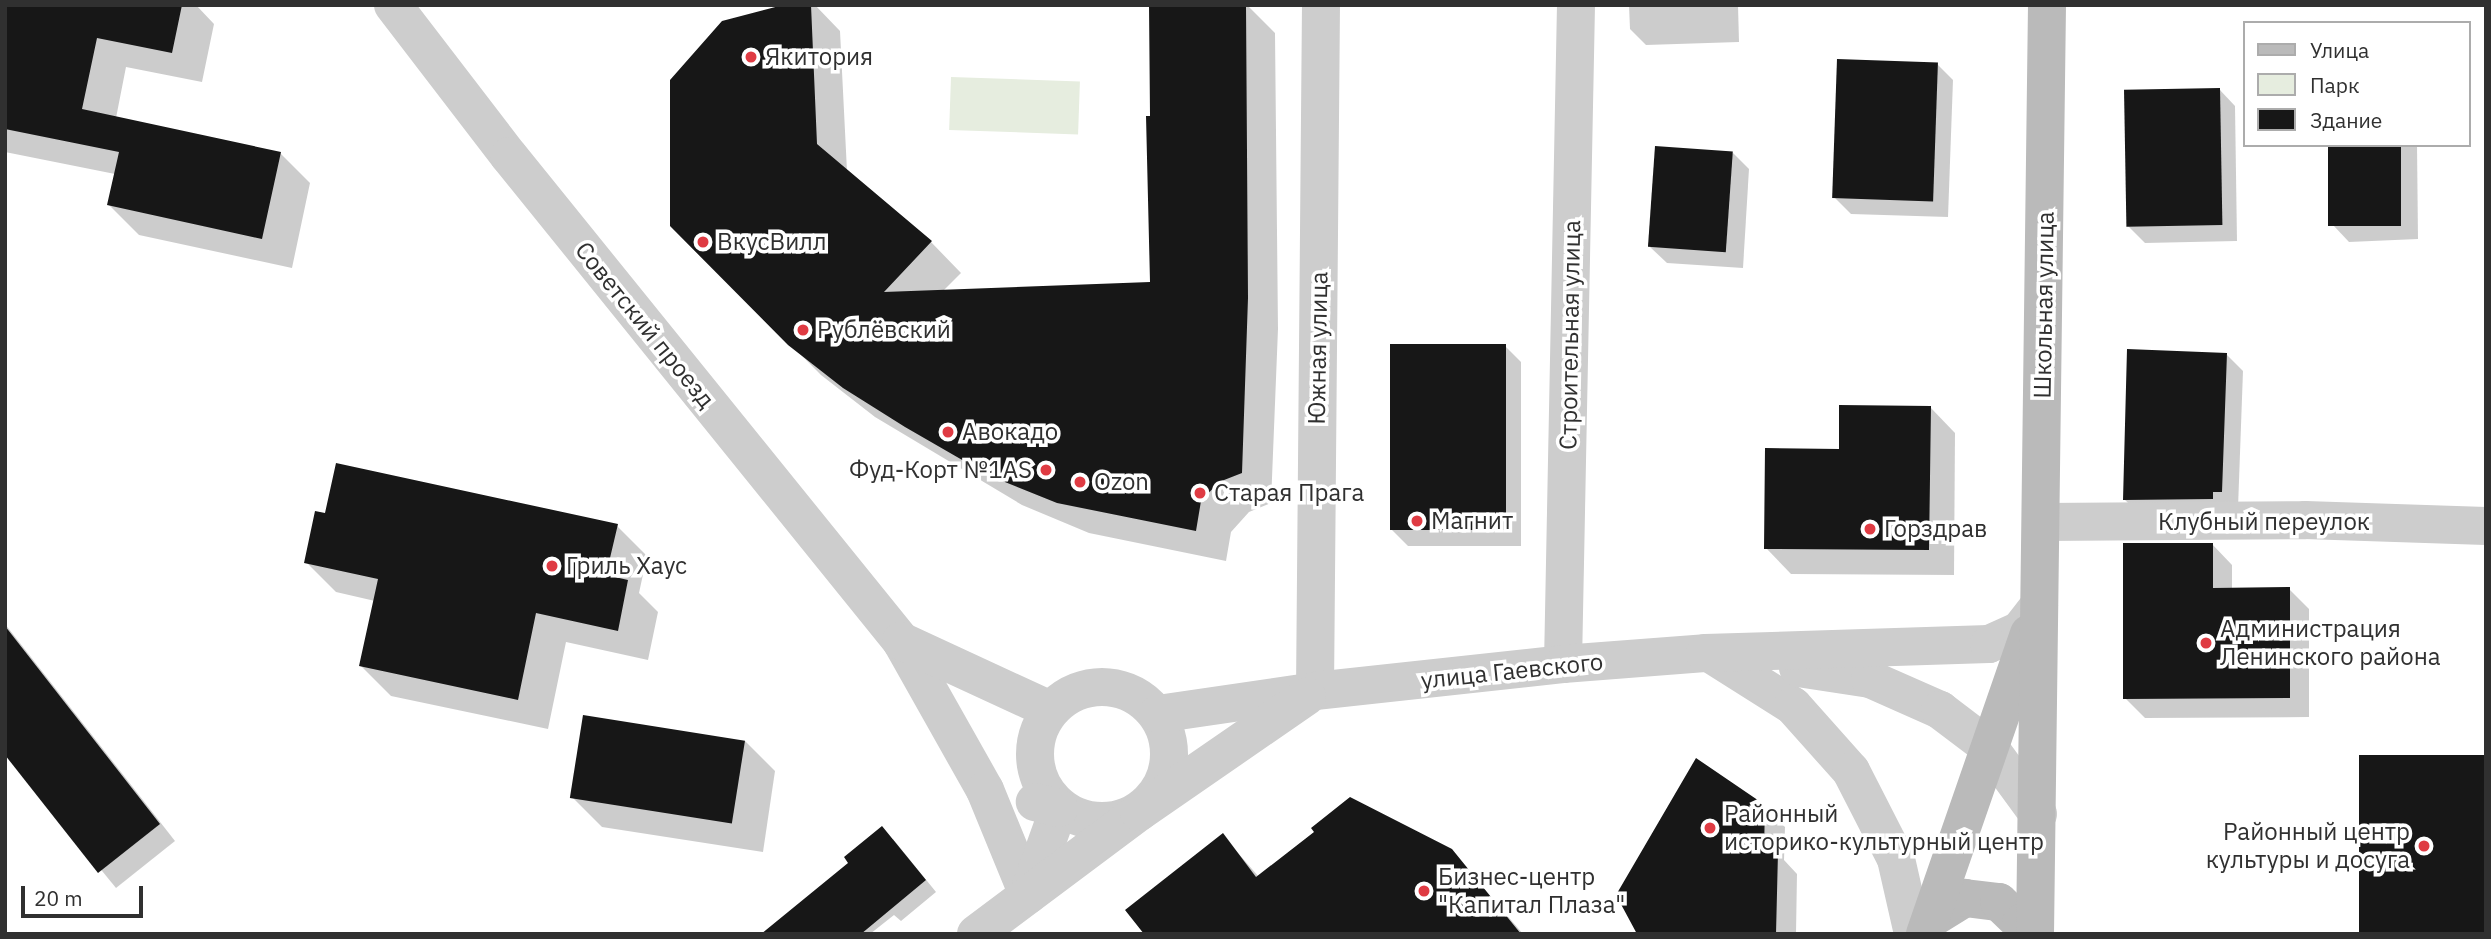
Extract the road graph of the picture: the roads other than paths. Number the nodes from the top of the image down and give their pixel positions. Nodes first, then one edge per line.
1 (393, 5) edge
2 (1321, 5) edge
3 (1576, 5) edge
4 (2047, 5) edge
5 (2042, 522) junction
6 (2486, 526) edge
7 (2039, 606) junction
8 (901, 641) junction
9 (1709, 653) junction
10 (1563, 664) junction
11 (1315, 691) junction
12 (1050, 710) junction
13 (1158, 714) junction
14 (1989, 747) junction
15 (985, 790) junction
16 (1059, 808) junction
17 (1139, 812) junction
18 (2038, 814) junction
19 (1028, 895) junction
20 (1923, 929) edge
21 (976, 934) edge
22 (2025, 934) edge
23 (2035, 934) edge

1 - 8 street, Советский проезд
2 - 11 street, Южная улица
3 - 10 street, Строительная улица
4 - 5 street, Школьная улица
5 - 6 street, Клубный переулок
5 - 7 street, Школьная улица
7 - 9 street
7 - 14 street
7 - 18 street, Школьная улица
8 - 12 street, Советский проезд
8 - 15 street, Советский проезд
9 - 10 street, улица Гаевского
9 - 14 street
9 - 20 street
10 - 11 street, улица Гаевского
11 - 13 street, улица Гаевского
11 - 17 street, улица Гаевского
12 - 13 street
12 - 16 street
13 - 17 street
14 - 18 street
14 - 20 street
15 - 16 street
15 - 19 street, Советский проезд
16 - 17 street
16 - 19 street
17 - 19 street, улица Гаевского
18 - 23 street, Школьная улица
19 - 21 street, улица Гаевского
20 - 22 street

